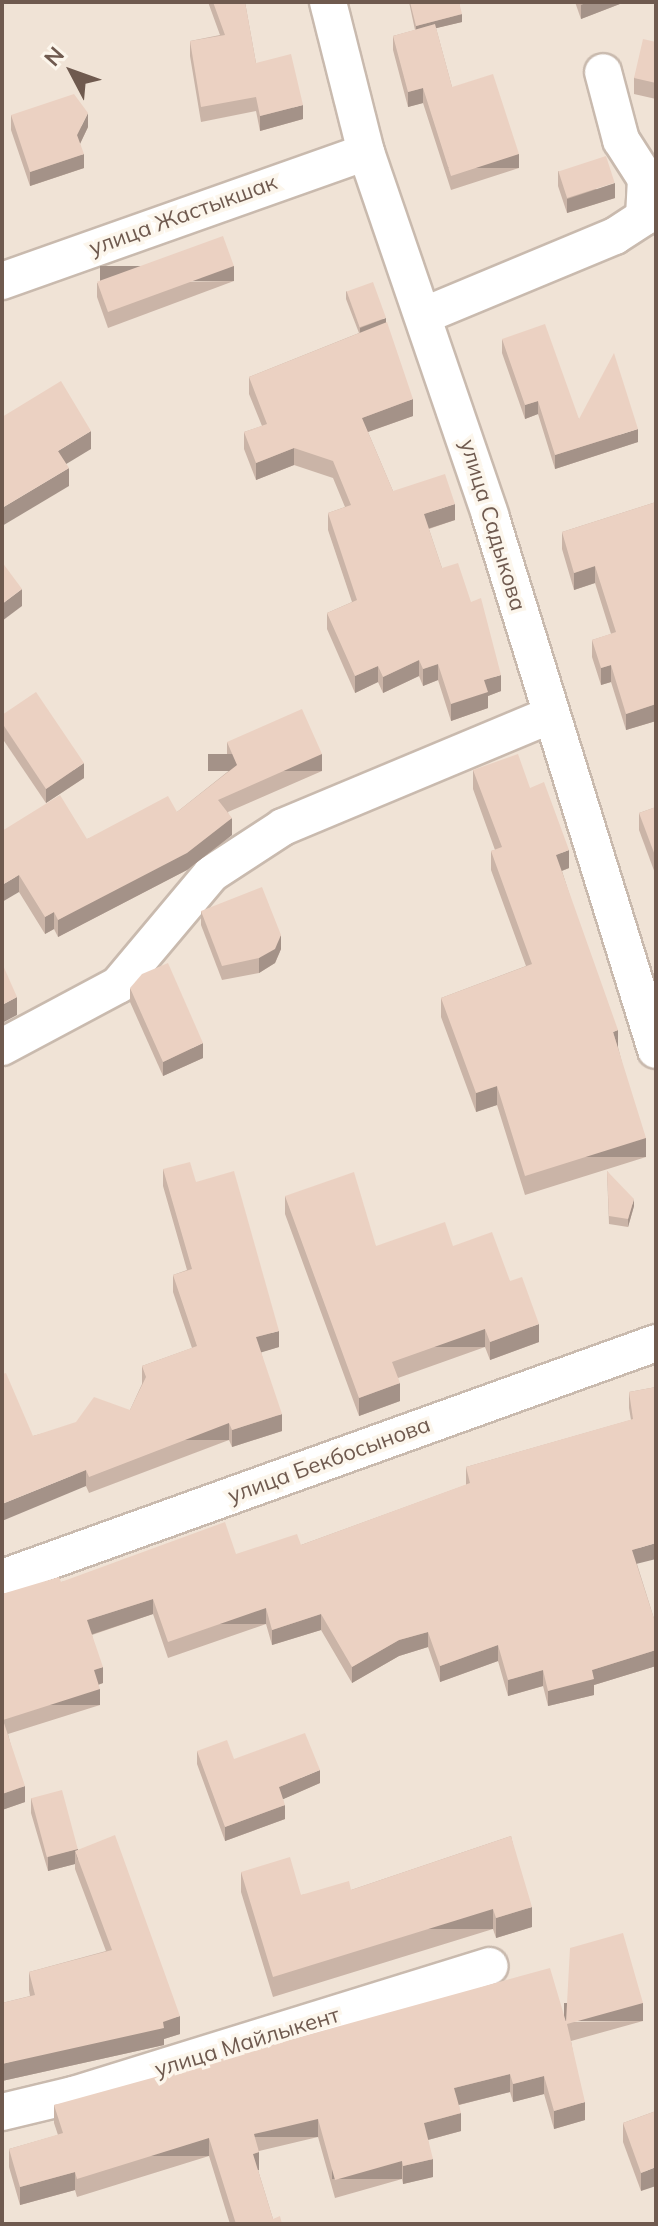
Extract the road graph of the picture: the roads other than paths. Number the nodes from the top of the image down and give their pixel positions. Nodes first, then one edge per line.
1 (328, 2) edge
2 (603, 72) dead end
3 (366, 152) junction
4 (650, 224) edge
5 (2, 281) edge
6 (425, 315) junction
7 (551, 715) junction
8 (2, 1047) edge
9 (656, 1050) edge
10 (656, 1343) edge
11 (2, 1578) edge
12 (490, 1966) dead end
13 (2, 2112) edge

1 - 3 street, улица Садыкова
2 - 4 street
3 - 5 street, улица Жастыкшак
3 - 6 street, улица Садыкова
4 - 6 street
6 - 7 street, улица Садыкова
7 - 8 street
7 - 9 street, улица Садыкова
10 - 11 street, улица Бекбосынова
12 - 13 street, улица Майлыкент

